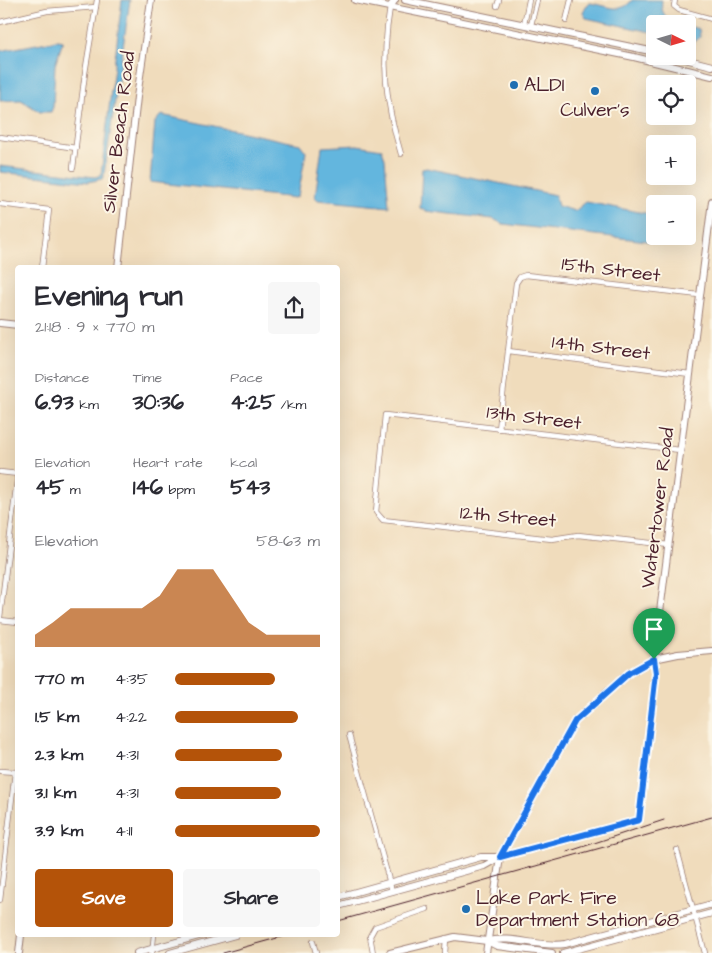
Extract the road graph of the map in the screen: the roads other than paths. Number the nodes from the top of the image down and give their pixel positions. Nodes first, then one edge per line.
1 (97, 0) edge
2 (151, 0) edge
3 (355, 0) edge
4 (395, 0) edge
5 (405, 0) edge
6 (499, 0) edge
7 (529, 0) edge
8 (571, 0) edge
9 (675, 0) edge
10 (537, 1) edge
11 (390, 4) edge
12 (497, 6) dead end
13 (96, 7) junction
14 (712, 19) edge
15 (566, 21) dead end
16 (0, 22) edge
17 (524, 24) junction
18 (531, 25) junction
19 (646, 50) edge
20 (696, 62) edge
21 (712, 66) edge
22 (712, 76) edge
23 (0, 137) edge
24 (76, 148) junction
25 (401, 154) dead end
26 (73, 168) dead end
27 (712, 200) edge
28 (0, 204) edge
29 (42, 265) edge
30 (118, 265) edge
31 (699, 295) junction
32 (0, 323) edge
33 (15, 325) edge
34 (508, 351) junction
35 (690, 374) junction
36 (499, 429) junction
37 (680, 450) junction
38 (0, 472) edge
39 (15, 474) edge
40 (15, 491) edge
41 (377, 515) joint
42 (669, 545) junction
43 (0, 618) edge
44 (15, 621) edge
45 (712, 651) edge
46 (654, 659) junction
47 (349, 735) dead end
48 (0, 770) edge
49 (15, 772) edge
50 (15, 780) edge
51 (677, 850) dead end
52 (500, 857) junction
53 (390, 882) junction
54 (392, 891) junction
55 (340, 896) edge
56 (0, 900) edge
57 (712, 904) edge
58 (340, 905) edge
59 (427, 909) dead end
60 (693, 909) junction
61 (712, 913) edge
62 (695, 917) junction
63 (21, 937) edge
64 (154, 937) edge
65 (196, 937) edge
66 (228, 937) edge
67 (446, 938) junction
68 (487, 941) junction
69 (312, 942) dead end
70 (409, 950) edge
71 (152, 951) edge
72 (19, 953) edge
73 (137, 953) edge
74 (170, 953) edge
75 (316, 953) edge
76 (373, 953) edge
77 (390, 953) edge
78 (445, 953) edge
79 (486, 953) edge
80 (552, 953) edge
81 (563, 953) edge
82 (705, 953) edge

1 - 13 street
2 - 30 street, Silver Beach Road
3 - 11 street
4 - 11 street
5 - 17 street
6 - 12 street
7 - 17 street
8 - 15 street
9 - 14 street
10 - 18 street
11 - 22 street
11 - 25 street
13 - 16 street
13 - 24 street
17 - 18 street
18 - 19 street
20 - 21 street
23 - 24 street
24 - 26 street
27 - 31 street, Watertower Road
28 - 29 street
31 - 34 street, 15th Street
31 - 35 street, Watertower Road
32 - 33 street
34 - 35 street, 14th Street
34 - 36 street
35 - 37 street, Watertower Road
36 - 37 street, 13th Street
36 - 41 street, 13th Street
37 - 42 street, Watertower Road
38 - 39 street
40 - 43 street
41 - 42 street, 12th Street
42 - 46 street, Watertower Road
43 - 44 street
45 - 46 street
46 - 52 street
46 - 52 street, Watertower Road
47 - 53 street
48 - 49 street
50 - 56 street
51 - 60 street
52 - 53 street
52 - 54 street
52 - 68 street
53 - 54 street
53 - 55 street
54 - 58 street
57 - 60 street
59 - 76 street
60 - 62 street
60 - 68 street
61 - 62 street
62 - 81 street
62 - 82 street
63 - 72 street
64 - 71 street
65 - 71 street
66 - 74 street
67 - 68 street
67 - 70 street
67 - 78 street
68 - 79 street
68 - 80 street
69 - 75 street
70 - 77 street
71 - 73 street

